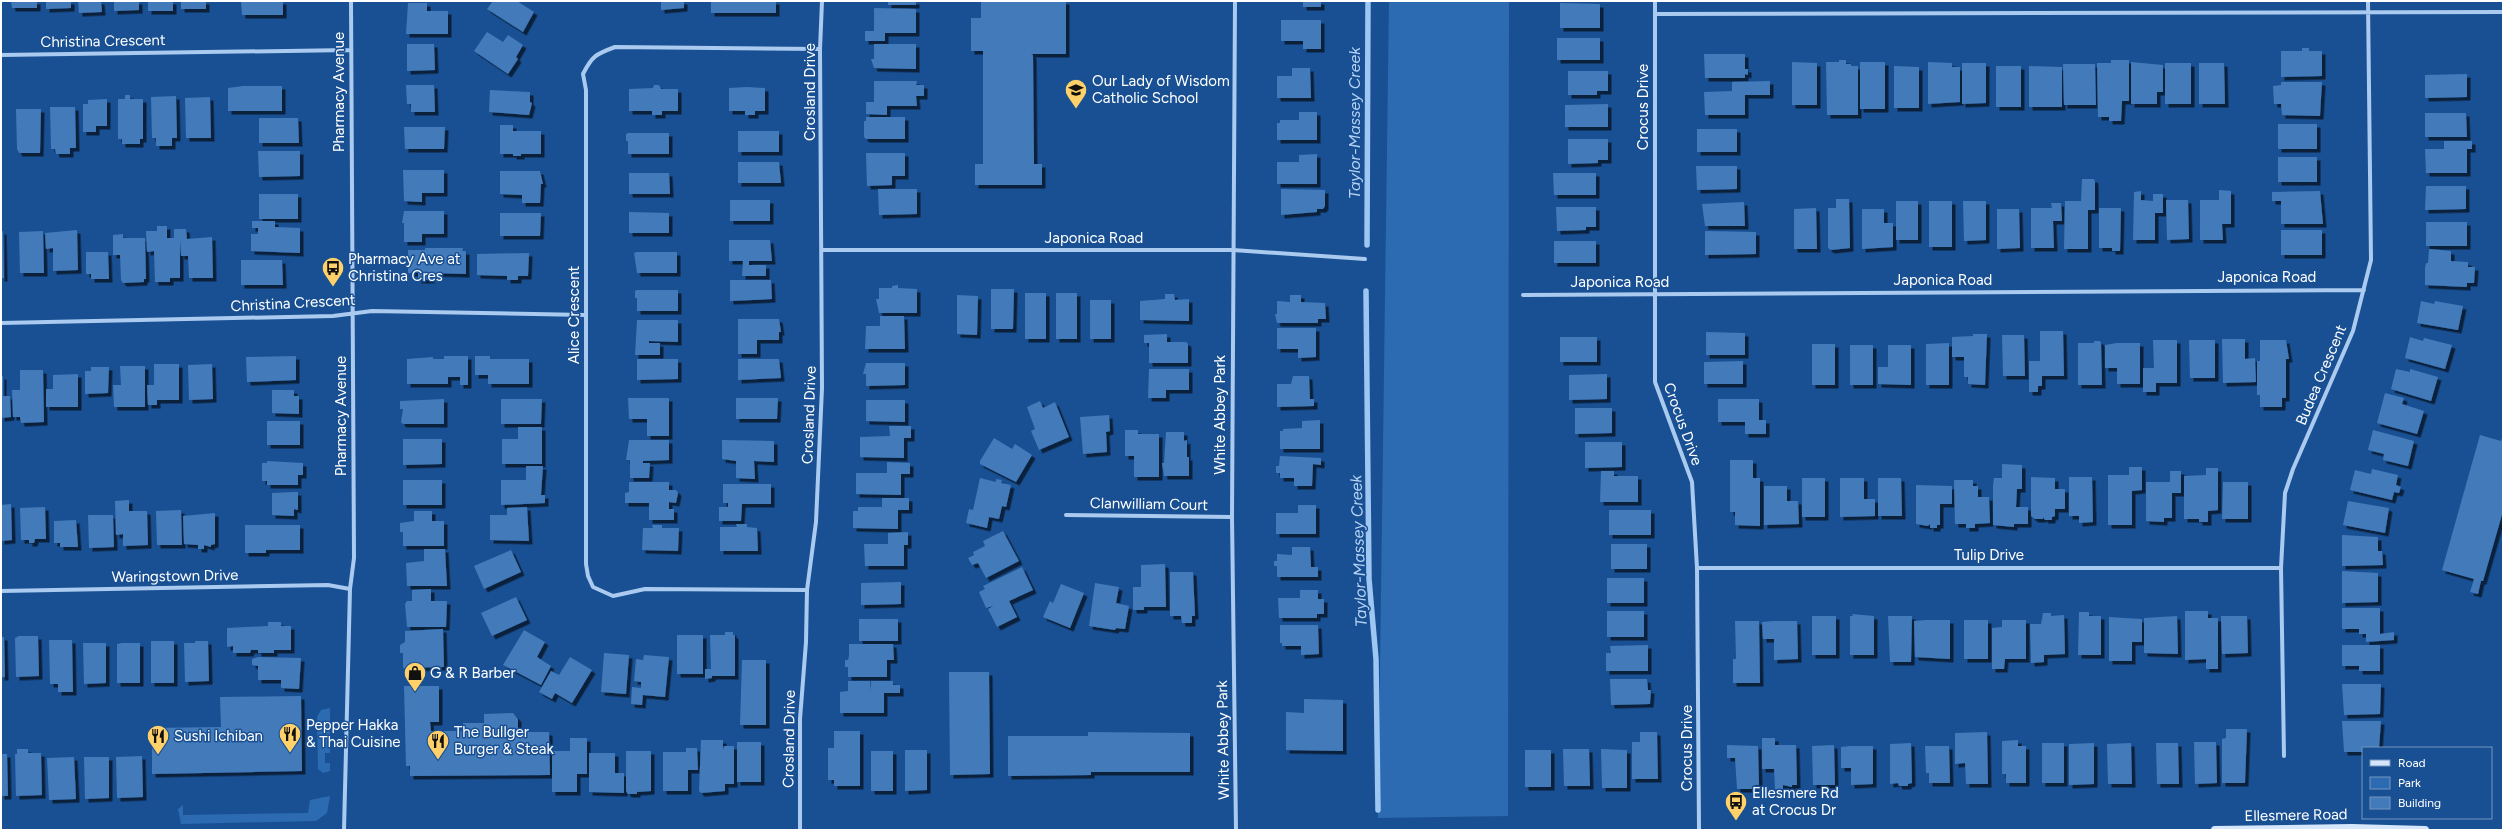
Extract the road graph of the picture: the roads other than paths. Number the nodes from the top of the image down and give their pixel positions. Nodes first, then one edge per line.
1 (351, 1) edge
2 (822, 1) edge
3 (1235, 1) edge
4 (1656, 1) edge
5 (2368, 1) edge
6 (2368, 11) junction
7 (2503, 12) edge
8 (1656, 14) junction
9 (820, 49) junction
10 (350, 50) junction
11 (1, 55) edge
12 (823, 250) junction
13 (1233, 250) junction
14 (1365, 259) dead end
15 (2364, 290) junction
16 (1654, 294) junction
17 (1523, 295) dead end
18 (352, 314) junction
19 (585, 315) junction
20 (1, 323) edge
21 (1066, 515) dead end
22 (1232, 517) junction
23 (1697, 568) junction
24 (2281, 568) junction
25 (350, 589) junction
26 (807, 590) junction
27 (1, 591) edge
28 (2284, 756) dead end
29 (344, 830) edge
30 (800, 830) edge
31 (1236, 830) edge
32 (1699, 830) edge
33 (2215, 830) edge
34 (2425, 830) edge

1 - 10 street, Pharmacy Avenue
2 - 9 street, Crosland Drive
3 - 13 street, White Abbey Park
4 - 8 street, Crocus Drive
5 - 6 street, Budea Crescent
6 - 7 street
6 - 8 street
6 - 15 street, Budea Crescent
8 - 16 street, Crocus Drive
9 - 12 street, Crosland Drive
9 - 19 street, Alice Crescent
10 - 11 street, Christina Crescent
10 - 18 street, Pharmacy Avenue
12 - 13 street, Japonica Road
12 - 26 street, Crosland Drive
13 - 14 street, Japonica Road
13 - 22 street, White Abbey Park
15 - 16 street, Japonica Road
15 - 24 street, Budea Crescent
16 - 17 street, Japonica Road
16 - 23 street, Crocus Drive
18 - 19 street, Christina Crescent
18 - 20 street, Christina Crescent
18 - 25 street, Pharmacy Avenue
19 - 26 street, Alice Crescent
21 - 22 street, Clanwilliam Court
22 - 31 street, White Abbey Park
23 - 24 street, Tulip Drive
23 - 32 street, Crocus Drive
24 - 28 street, Budea Crescent
25 - 27 street, Waringstown Drive
25 - 29 street, Pharmacy Avenue
26 - 30 street, Crosland Drive
33 - 34 main road, Ellesmere Road

